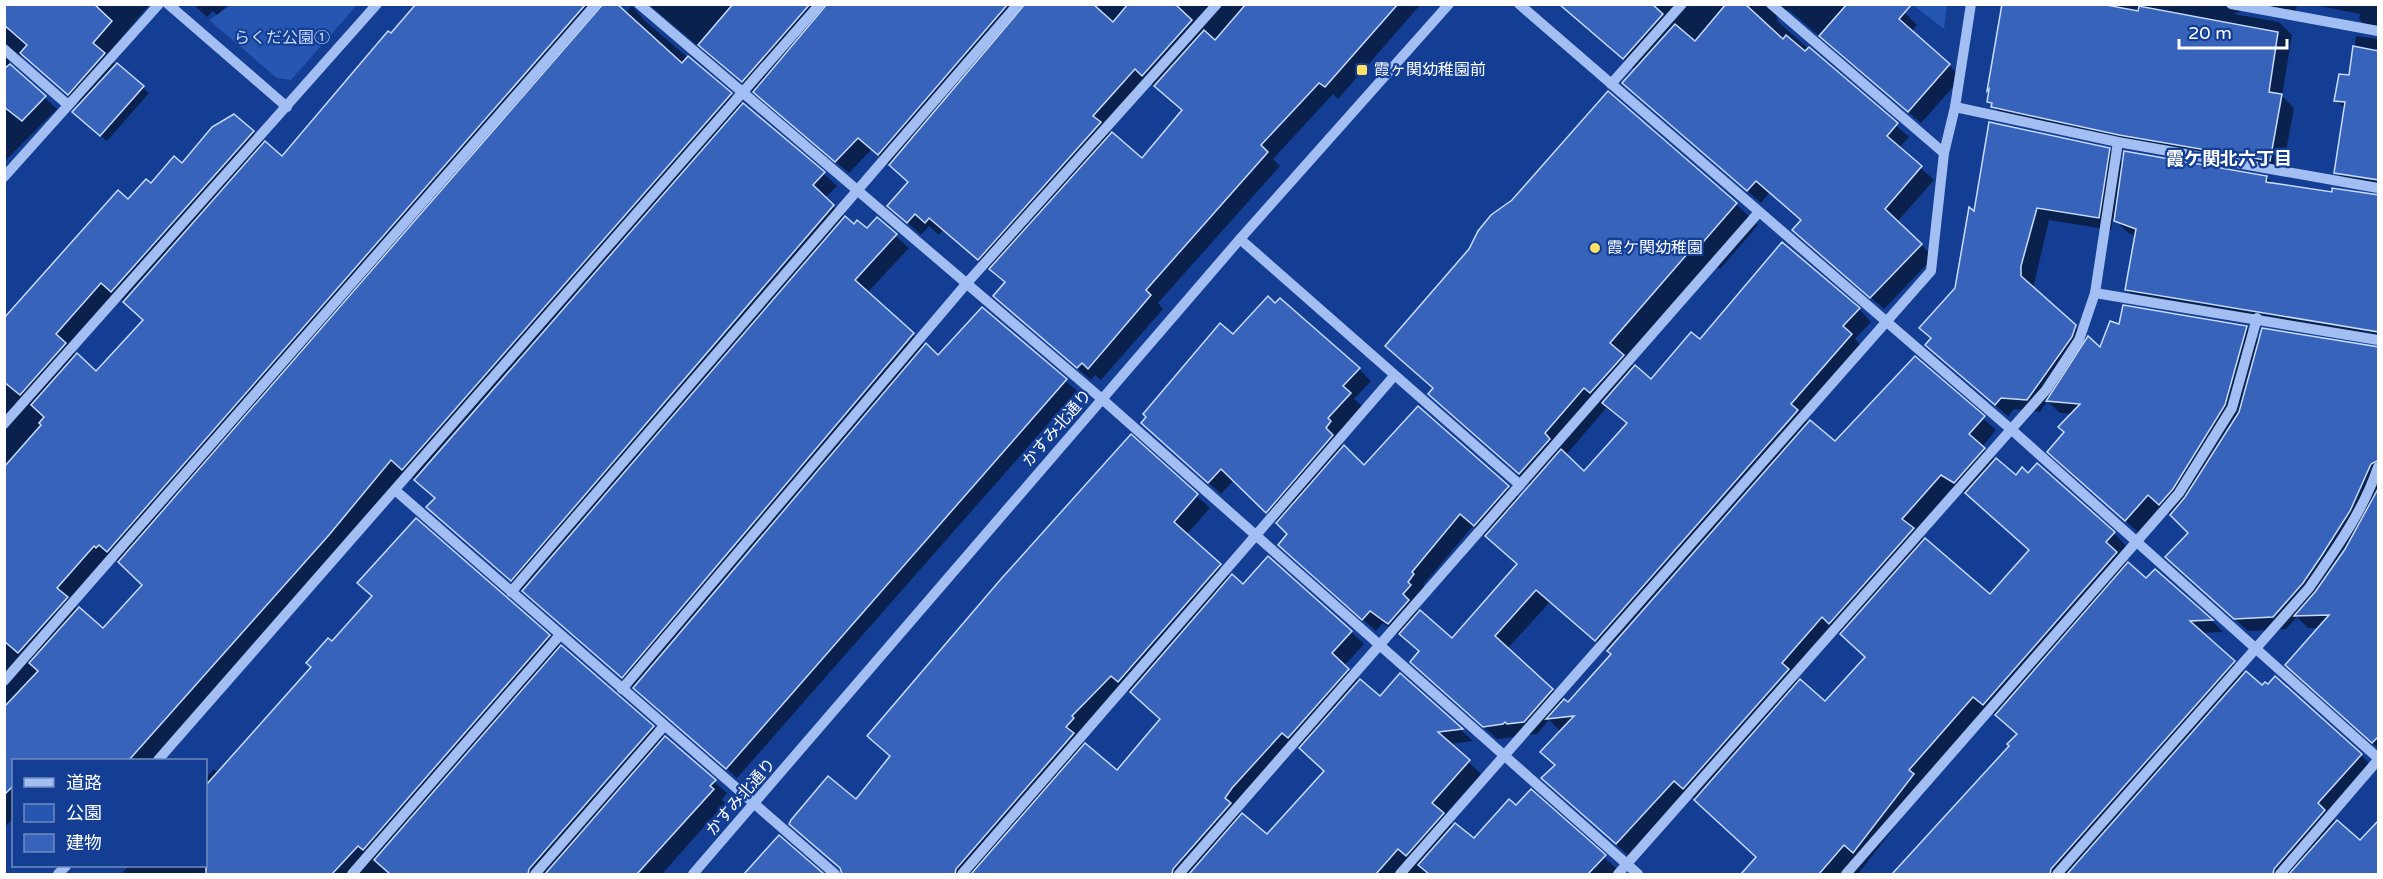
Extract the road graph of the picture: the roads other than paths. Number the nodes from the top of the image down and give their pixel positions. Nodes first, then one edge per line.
1 (159, 4) edge
2 (168, 4) edge
3 (376, 4) edge
4 (596, 4) edge
5 (639, 4) edge
6 (820, 4) edge
7 (1018, 4) edge
8 (1217, 4) edge
9 (1449, 4) edge
10 (1519, 4) edge
11 (1682, 4) edge
12 (1772, 4) edge
13 (1971, 4) edge
14 (2231, 4) edge
15 (2379, 31) edge
16 (4, 48) edge
17 (1611, 84) junction
18 (743, 93) junction
19 (68, 105) junction
20 (287, 107) junction
21 (1954, 108) junction
22 (2118, 142) junction
23 (1944, 153) junction
24 (4, 177) edge
25 (2379, 188) edge
26 (856, 190) junction
27 (1759, 212) junction
28 (1240, 239) junction
29 (967, 284) junction
30 (2095, 293) junction
31 (2257, 318) junction
32 (1888, 321) junction
33 (2379, 340) edge
34 (1394, 376) junction
35 (1102, 399) junction
36 (4, 424) edge
37 (2013, 431) junction
38 (2379, 467) edge
39 (1520, 485) junction
40 (2375, 486) edge
41 (395, 490) junction
42 (1256, 534) junction
43 (2136, 543) junction
44 (511, 592) junction
45 (560, 635) junction
46 (1381, 645) junction
47 (2255, 648) junction
48 (4, 681) edge
49 (622, 689) junction
50 (664, 726) junction
51 (1505, 755) junction
52 (159, 759) edge
53 (2379, 759) edge
54 (754, 805) junction
55 (1627, 865) junction
56 (2287, 872) edge
57 (352, 874) edge
58 (535, 874) edge
59 (693, 874) edge
60 (835, 874) edge
61 (962, 874) edge
62 (1179, 874) edge
63 (1400, 874) edge
64 (1618, 874) edge
65 (1638, 874) edge
66 (1846, 874) edge
67 (2057, 874) edge

1 - 19 street
2 - 20 street
3 - 20 street
4 - 48 street
5 - 18 street
6 - 18 street
7 - 26 street
8 - 29 street
9 - 28 street, かすみ北通り
10 - 17 street
11 - 17 street
12 - 23 street
13 - 21 street
14 - 15 street
16 - 19 street
17 - 27 street
18 - 26 street
18 - 41 street
19 - 24 street
20 - 36 street
21 - 22 street
21 - 23 street
22 - 25 street
22 - 30 street
23 - 32 street
26 - 29 street
26 - 44 street
27 - 32 street
27 - 39 street
28 - 34 street
28 - 35 street, かすみ北通り
29 - 35 street
29 - 49 street
30 - 31 street
30 - 37 street
31 - 33 street
31 - 43 street
32 - 37 street
32 - 51 street
34 - 39 street
34 - 42 street
35 - 42 street
35 - 54 street, かすみ北通り
37 - 43 street
37 - 55 street
38 - 40 street
39 - 46 street
40 - 47 street
41 - 44 street
41 - 52 street
42 - 46 street
42 - 61 street
43 - 47 street
43 - 66 street
44 - 45 street
45 - 49 street
45 - 57 street
46 - 51 street
46 - 62 street
47 - 53 street
47 - 67 street
49 - 50 street
50 - 54 street
50 - 58 street
51 - 55 street
51 - 63 street
53 - 56 street
54 - 59 street, かすみ北通り
54 - 60 street
55 - 64 street
55 - 65 street

